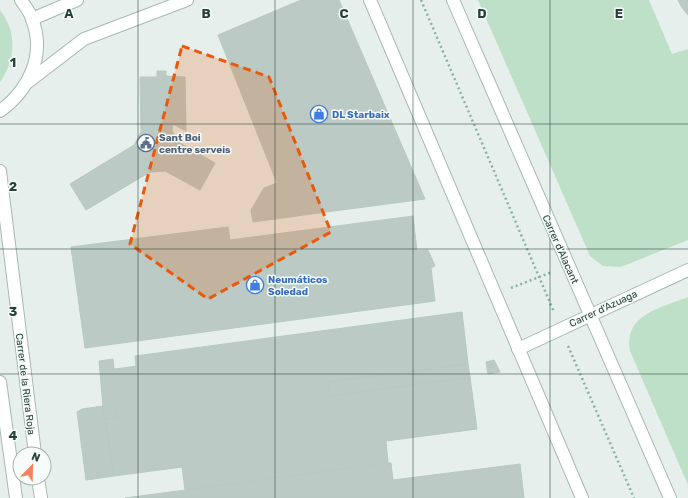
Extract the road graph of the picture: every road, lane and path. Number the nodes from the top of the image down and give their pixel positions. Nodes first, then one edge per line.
1 (22, 0) edge
2 (77, 0) edge
3 (187, 0) edge
4 (370, 0) edge
5 (421, 0) edge
6 (453, 0) edge
7 (32, 19) junction
8 (28, 82) junction
9 (0, 110) edge
10 (0, 171) edge
11 (569, 267) junction
12 (688, 270) edge
13 (539, 277) junction
14 (495, 294) junction
15 (590, 314) junction
16 (561, 328) junction
17 (518, 349) junction
18 (0, 382) edge
19 (34, 446) edge
20 (39, 486) edge
21 (16, 498) edge
22 (41, 498) edge
23 (582, 498) edge
24 (634, 498) edge
25 (670, 498) edge

1 - 7 street
2 - 7 street
3 - 8 street
4 - 14 street
5 - 13 path
6 - 11 street, Carrer d'Alacant
7 - 8 street
8 - 9 street
10 - 19 street, Carrer de la Riera Roja
11 - 13 path
11 - 15 street, Carrer d'Alacant
12 - 15 street, Carrer d'Azuaga
13 - 14 path
13 - 16 path
14 - 17 street
15 - 16 street, Carrer d'Azuaga
15 - 25 street, Carrer d'Alacant
16 - 17 street, Carrer d'Azuaga
16 - 24 path
17 - 23 street
18 - 21 street
20 - 22 street

